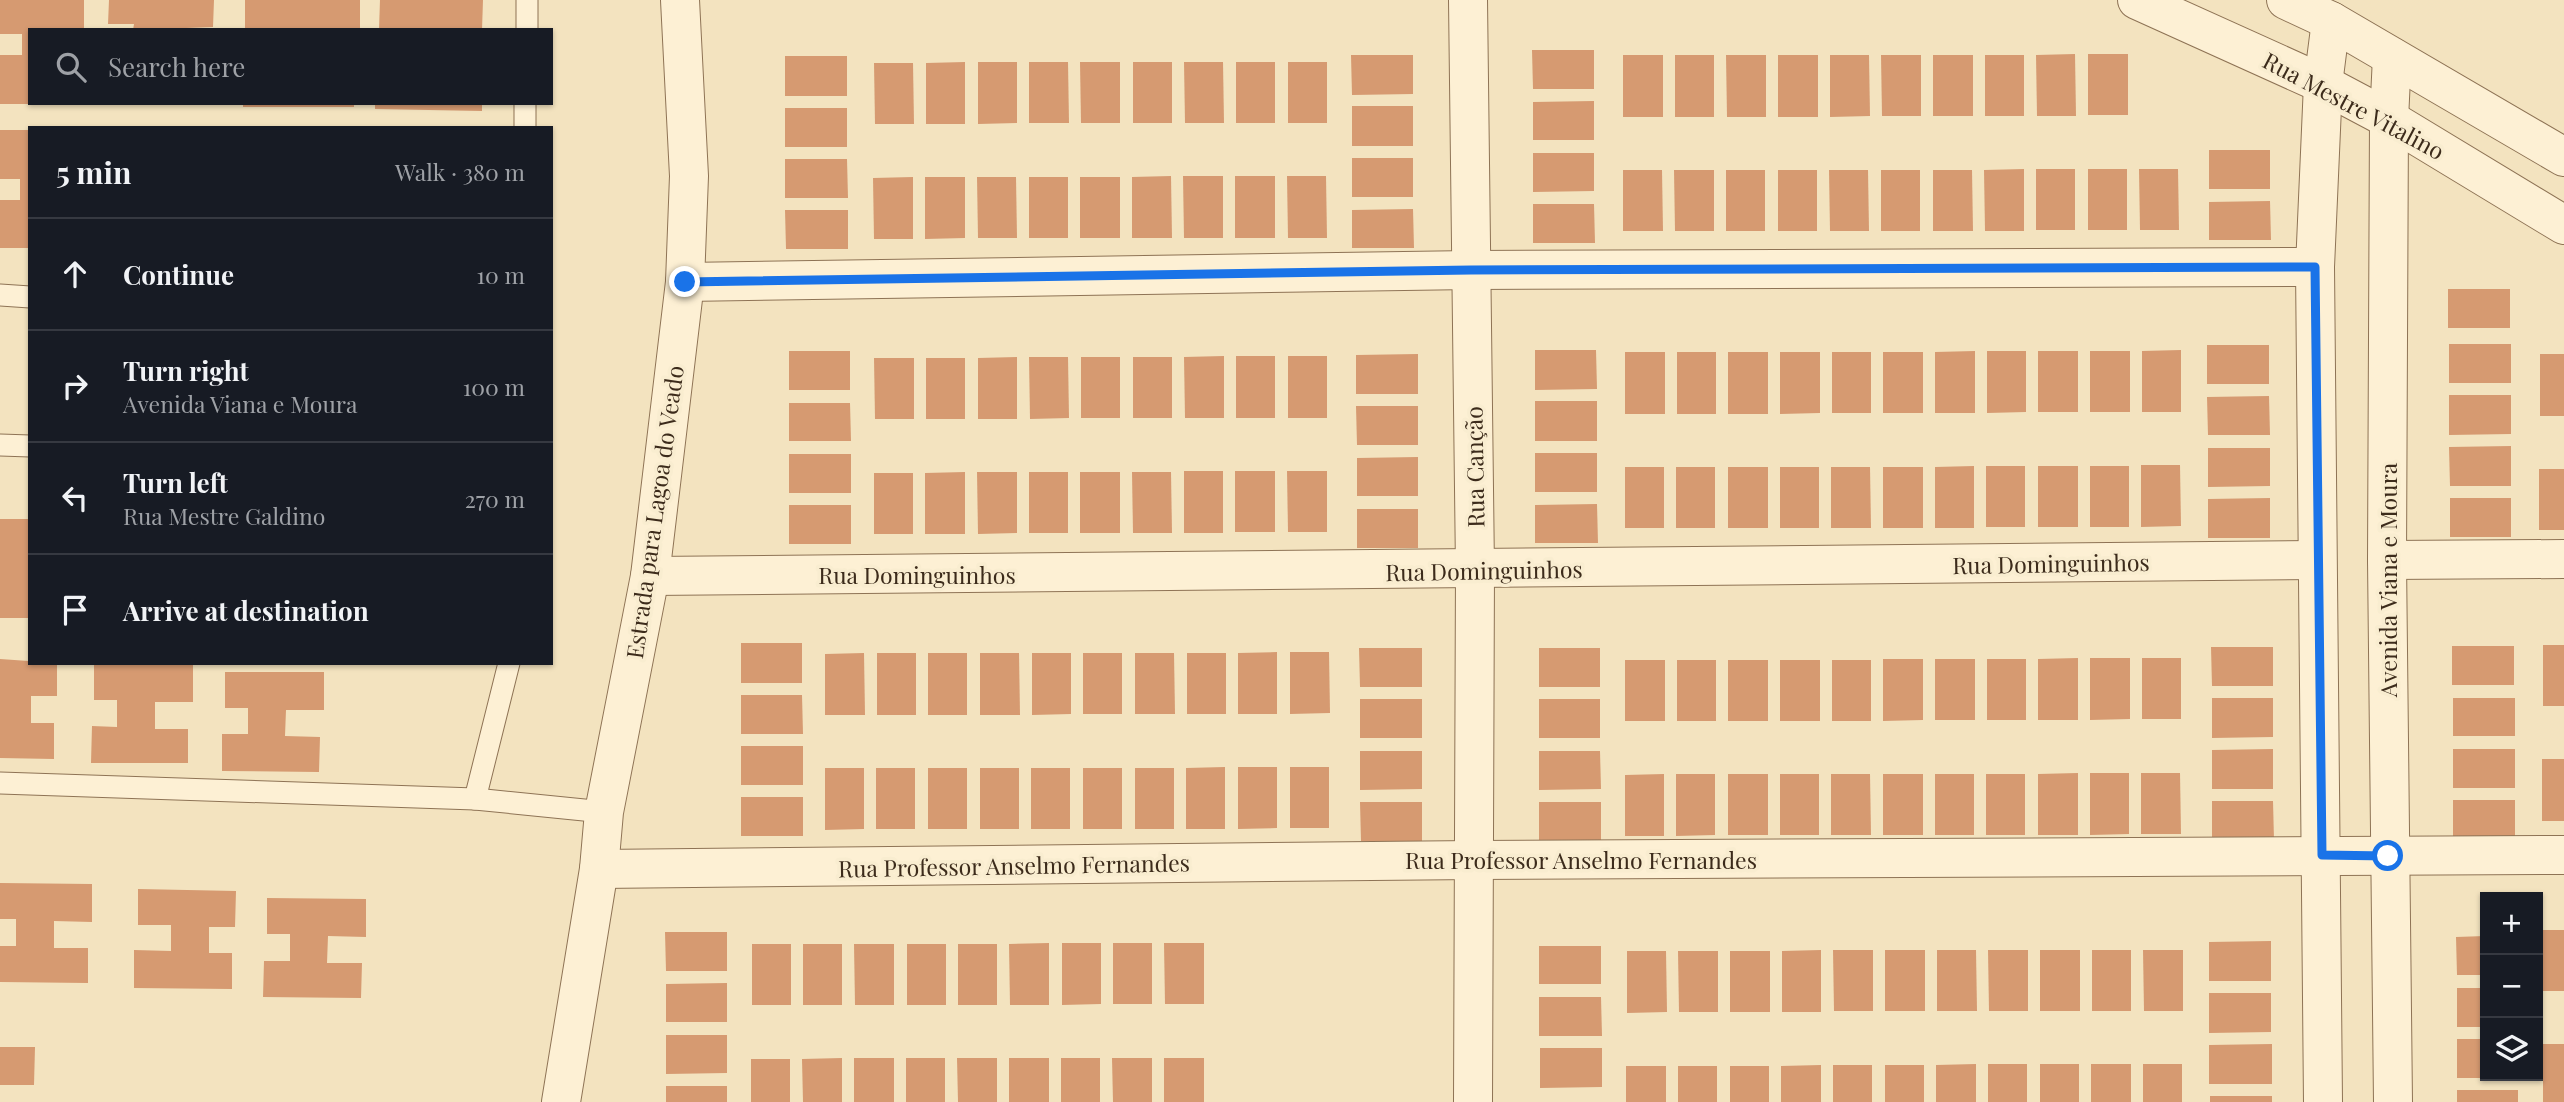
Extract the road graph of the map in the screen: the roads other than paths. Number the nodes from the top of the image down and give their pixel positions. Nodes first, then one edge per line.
1 (527, 0) edge
2 (680, 0) edge
3 (1468, 0) edge
4 (2137, 0) edge
5 (2286, 0) edge
6 (2331, 21) junction
7 (527, 28) edge
8 (2392, 58) junction
9 (2323, 84) junction
10 (525, 105) edge
11 (2389, 119) junction
12 (525, 126) edge
13 (2564, 157) edge
14 (2564, 225) edge
15 (2315, 267) junction
16 (1471, 270) junction
17 (685, 282) junction
18 (0, 295) edge
19 (28, 296) edge
20 (0, 445) edge
21 (28, 446) edge
22 (2564, 559) edge
23 (2317, 560) junction
24 (2387, 560) junction
25 (1475, 570) junction
26 (650, 576) junction
27 (508, 665) edge
28 (0, 783) edge
29 (475, 799) junction
30 (604, 812) junction
31 (2322, 855) junction
32 (2564, 855) edge
33 (2388, 856) junction
34 (1474, 860) junction
35 (598, 869) junction
36 (561, 1102) edge
37 (1473, 1102) edge
38 (2323, 1102) edge
39 (2393, 1102) edge

1 - 7 lane
2 - 17 street, Estrada para Lagoa do Veado
3 - 16 street, Rua Canção
4 - 9 street, Rua Mestre Vitalino
5 - 6 street
6 - 8 street
6 - 9 street
8 - 11 street, Avenida Viana e Moura
8 - 13 street
9 - 11 street, Rua Mestre Vitalino
9 - 15 street
10 - 12 lane
11 - 14 street, Rua Mestre Vitalino
11 - 24 street, Avenida Viana e Moura
15 - 16 street
15 - 23 street
16 - 17 street
16 - 25 street, Rua Canção
17 - 26 street, Estrada para Lagoa do Veado
18 - 19 lane
20 - 21 lane
22 - 24 street
23 - 25 street, Rua Dominguinhos
23 - 31 street
24 - 33 street, Avenida Viana e Moura
25 - 26 street, Rua Dominguinhos
25 - 34 street, Rua Canção
26 - 30 street, Estrada para Lagoa do Veado
27 - 29 lane
28 - 29 lane
29 - 30 lane
30 - 35 street, Estrada para Lagoa do Veado
31 - 33 street, Rua Professor Anselmo Fernandes
31 - 34 street, Rua Professor Anselmo Fernandes
31 - 38 street
32 - 33 street, Rua Professor Anselmo Fernandes
33 - 39 street, Avenida Viana e Moura
34 - 35 street, Rua Professor Anselmo Fernandes
34 - 37 street, Rua Canção
35 - 36 street, Estrada para Lagoa do Veado

